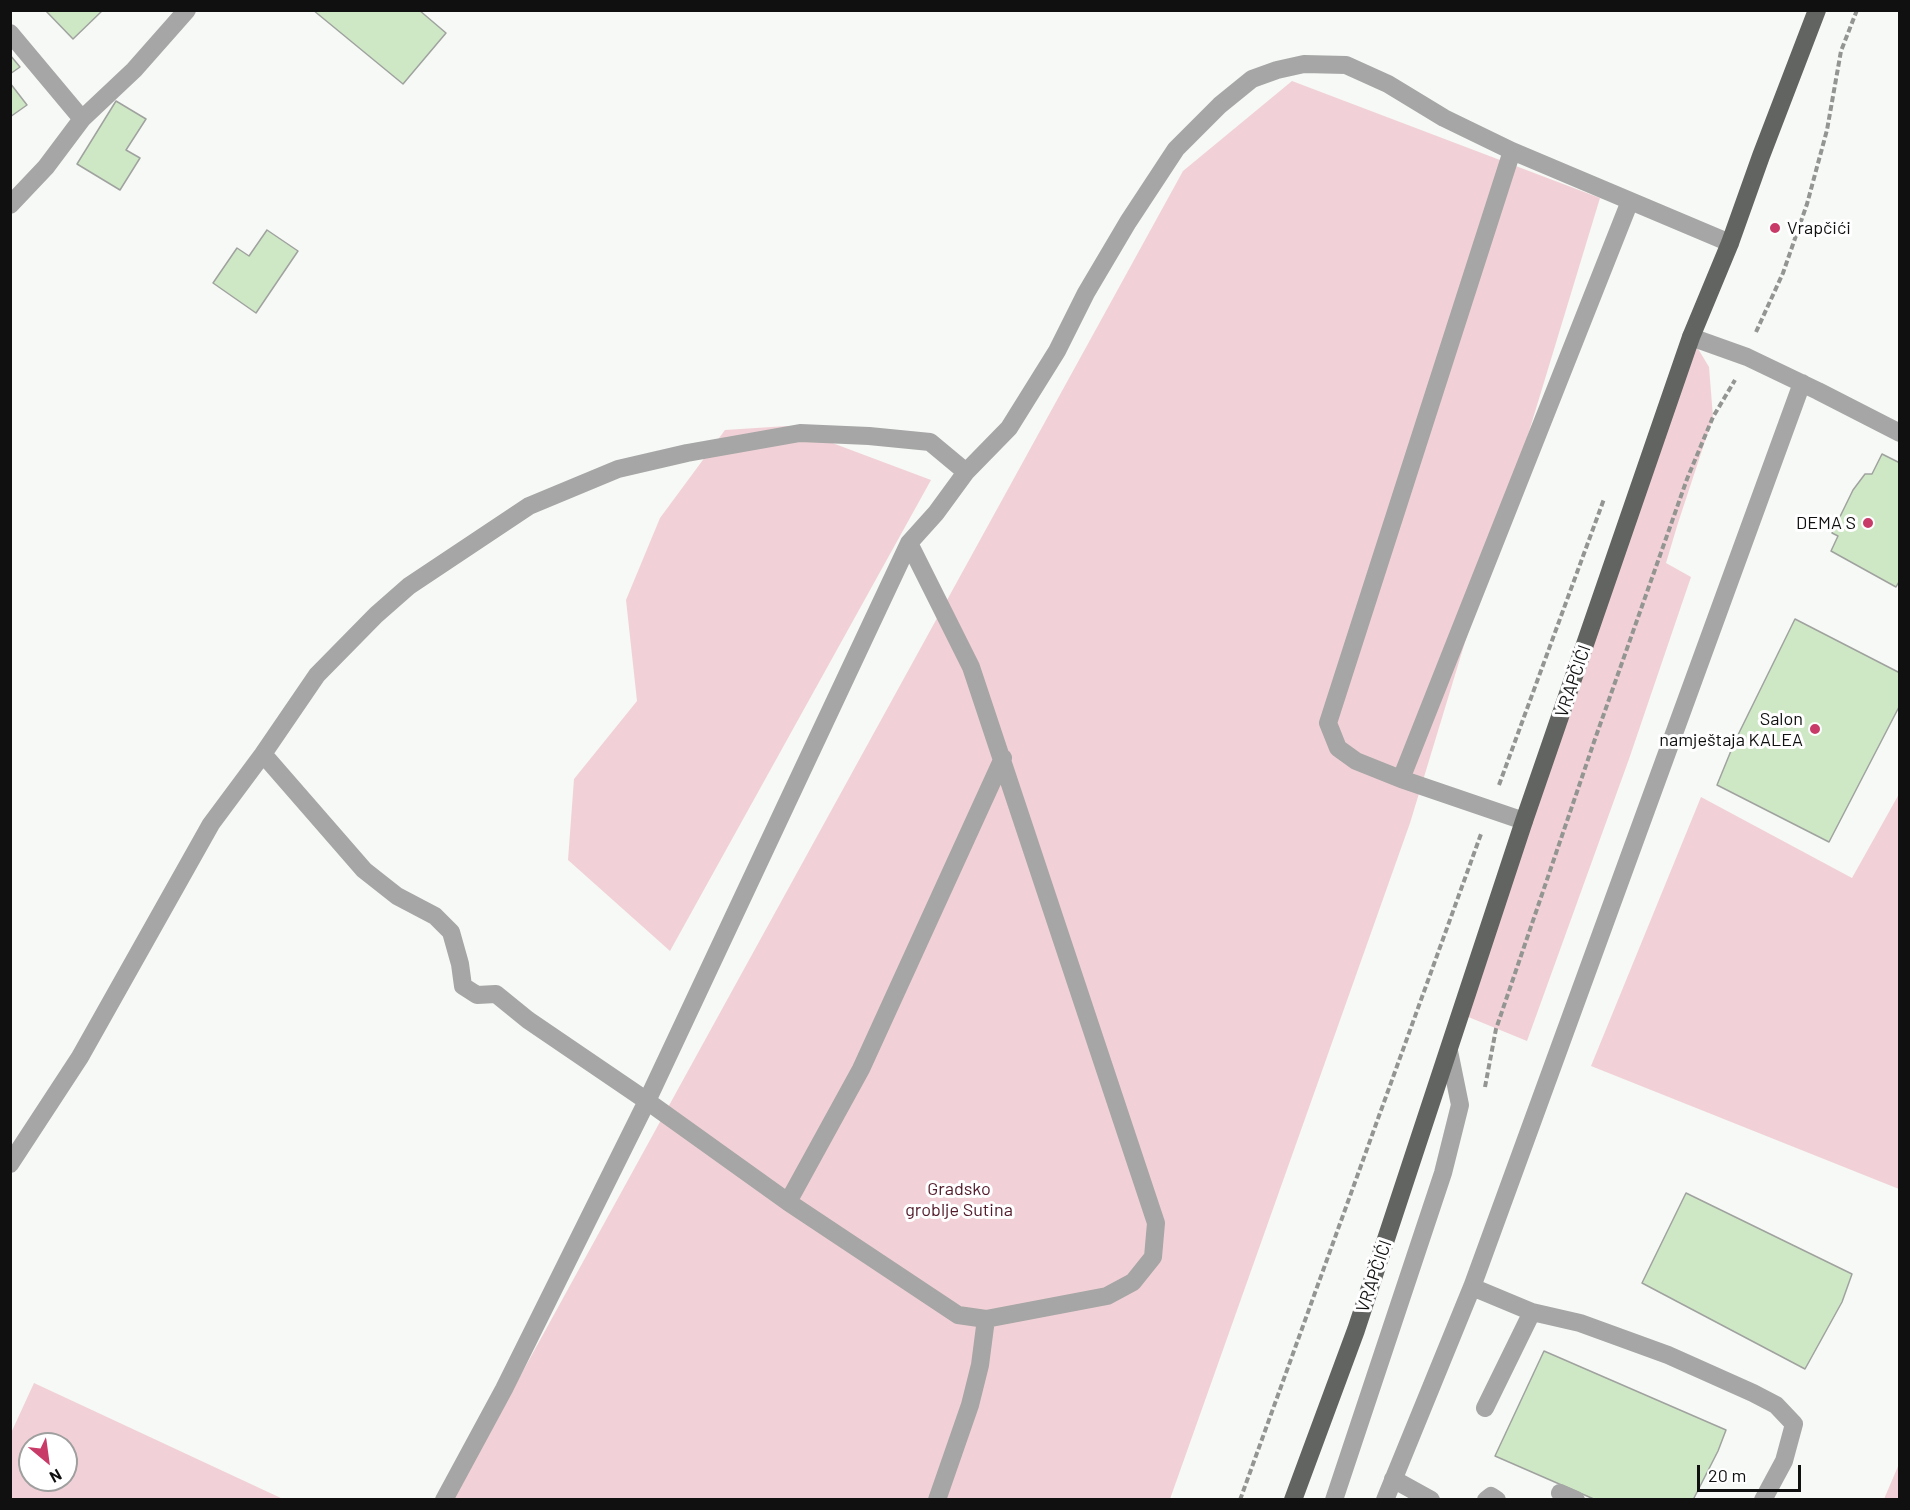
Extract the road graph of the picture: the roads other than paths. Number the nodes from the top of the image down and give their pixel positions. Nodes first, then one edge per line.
1 (187, 10) edge
2 (1817, 10) edge
3 (10, 33) edge
4 (82, 119) junction
5 (1512, 151) junction
6 (1630, 201) junction
7 (10, 205) edge
8 (1730, 243) junction
9 (1691, 337) junction
10 (1802, 383) junction
11 (1899, 433) edge
12 (966, 472) junction
13 (909, 543) junction
14 (262, 754) junction
15 (1003, 758) junction
16 (1401, 779) junction
17 (1524, 821) junction
18 (1449, 1052) junction
19 (647, 1101) junction
20 (10, 1164) edge
21 (788, 1202) junction
22 (1472, 1287) junction
23 (1532, 1312) junction
24 (986, 1319) junction
25 (1485, 1408) dead end
26 (1393, 1479) junction
27 (444, 1500) edge
28 (937, 1500) edge
29 (1293, 1500) edge
30 (1334, 1500) edge
31 (1385, 1500) edge
32 (1431, 1500) edge
33 (1486, 1500) edge
34 (1497, 1500) edge
35 (1763, 1500) edge

1 - 4 street
2 - 8 main road, VRAPČIĆI
3 - 4 street
4 - 7 street
5 - 6 street
5 - 12 street
5 - 16 street
6 - 8 street
6 - 16 street
8 - 9 main road, VRAPČIĆI
9 - 10 street
9 - 17 main road, VRAPČIĆI
10 - 11 street
10 - 22 street
12 - 13 street
12 - 14 street
13 - 15 street
13 - 19 street
14 - 19 street
14 - 20 street
15 - 21 street
15 - 24 street
16 - 17 street
17 - 18 main road, VRAPČIĆI
18 - 29 main road, VRAPČIĆI
18 - 30 street, VRAPČIĆI
19 - 21 street
19 - 27 street
21 - 24 street
22 - 23 street
22 - 26 street
23 - 25 street
23 - 35 street
24 - 28 street
26 - 31 street
26 - 32 street
33 - 34 street

